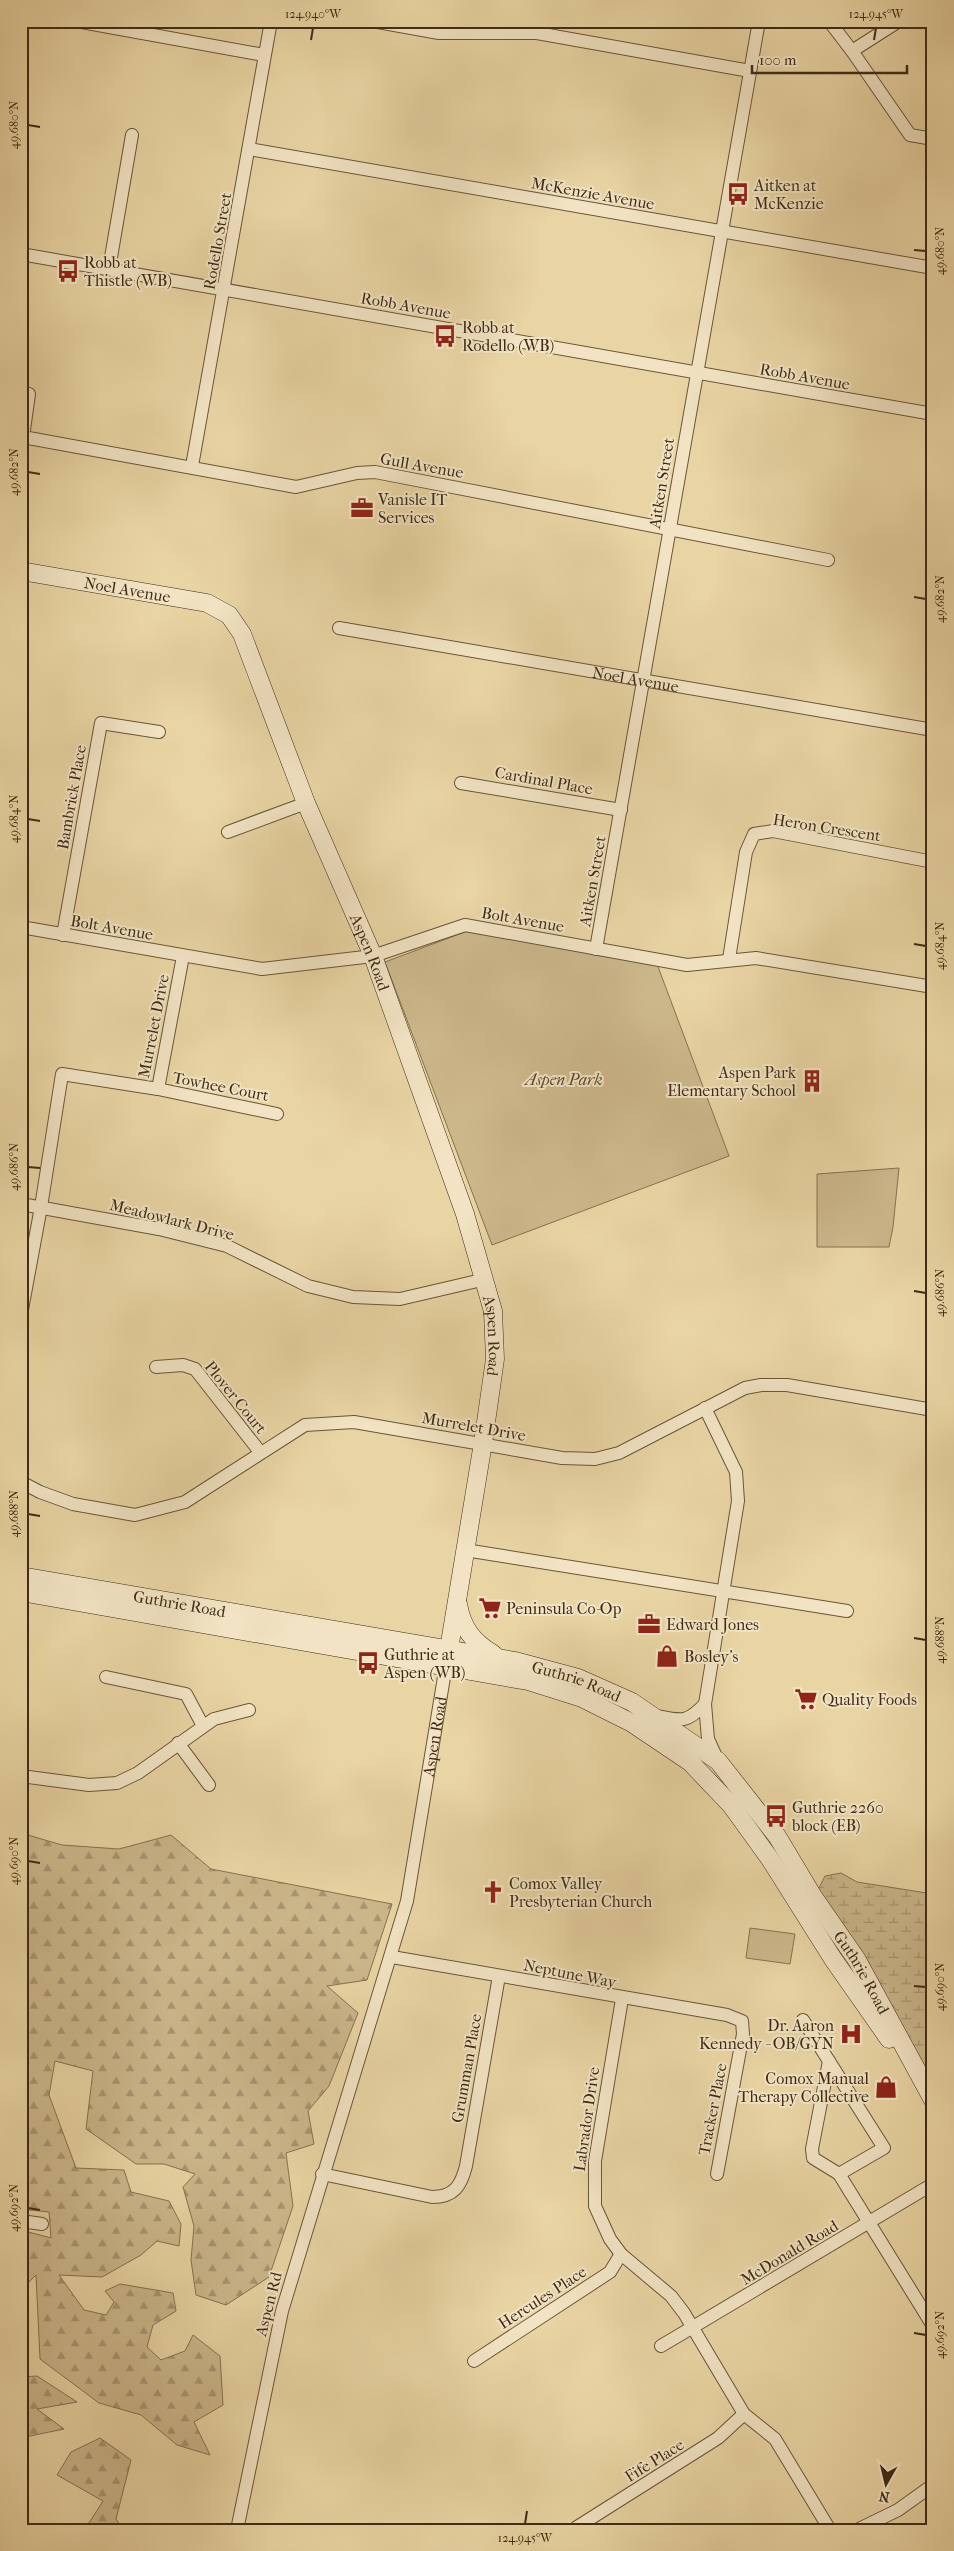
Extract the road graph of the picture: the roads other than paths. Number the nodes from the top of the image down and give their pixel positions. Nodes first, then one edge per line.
1 (76, 21) edge
2 (271, 21) edge
3 (372, 21) edge
4 (759, 21) edge
5 (829, 21) edge
6 (899, 21) edge
7 (852, 51) junction
8 (264, 55) junction
9 (750, 71) junction
10 (132, 136) dead end
11 (933, 139) edge
12 (249, 150) junction
13 (722, 232) junction
14 (21, 254) edge
15 (933, 268) edge
16 (109, 269) junction
17 (225, 289) junction
18 (696, 374) junction
19 (29, 394) dead end
20 (933, 414) edge
21 (192, 466) junction
22 (670, 529) junction
23 (828, 560) dead end
24 (21, 571) edge
25 (229, 615) joint
26 (339, 628) dead end
27 (643, 681) junction
28 (933, 730) edge
29 (159, 732) dead end
30 (461, 783) dead end
31 (306, 803) junction
32 (621, 810) junction
33 (228, 832) dead end
34 (933, 862) edge
35 (21, 927) edge
36 (63, 935) junction
37 (596, 949) junction
38 (183, 956) junction
39 (373, 956) junction
40 (730, 959) junction
41 (933, 987) edge
42 (158, 1089) junction
43 (277, 1114) dead end
44 (21, 1204) edge
45 (41, 1207) junction
46 (486, 1279) junction
47 (21, 1315) edge
48 (156, 1367) dead end
49 (705, 1408) junction
50 (933, 1410) edge
51 (483, 1443) junction
52 (260, 1452) junction
53 (21, 1482) edge
54 (465, 1550) junction
55 (21, 1576) edge
56 (724, 1591) junction
57 (21, 1592) edge
58 (457, 1600) junction
59 (847, 1611) dead end
60 (448, 1657) junction
61 (500, 1658) junction
62 (106, 1677) dead end
63 (705, 1704) junction
64 (250, 1710) dead end
65 (651, 1715) junction
66 (203, 1726) junction
67 (178, 1743) junction
68 (718, 1760) junction
69 (21, 1776) edge
70 (209, 1786) dead end
71 (392, 1957) junction
72 (499, 1976) junction
73 (622, 1999) junction
74 (803, 2020) dead end
75 (742, 2021) joint
76 (829, 2061) junction
77 (348, 2091) joint
78 (933, 2100) edge
79 (322, 2174) junction
80 (717, 2174) dead end
81 (840, 2174) junction
82 (933, 2184) edge
83 (21, 2221) edge
84 (870, 2223) junction
85 (42, 2224) dead end
86 (621, 2254) junction
87 (933, 2326) edge
88 (692, 2329) junction
89 (661, 2346) dead end
90 (474, 2361) dead end
91 (744, 2414) junction
92 (933, 2485) edge
93 (577, 2528) dead end
94 (237, 2530) edge
95 (830, 2530) edge
96 (858, 2530) edge

1 - 8 street
2 - 8 street, Rodello Street
3 - 9 street
4 - 9 street, Aitken Street
5 - 7 street
6 - 7 street
7 - 11 street
8 - 12 street, Rodello Street
9 - 13 street, Aitken Street
10 - 16 street
12 - 13 street, McKenzie Avenue
12 - 17 street, Rodello Street
13 - 15 street, McKenzie Avenue
13 - 18 street, Aitken Street
14 - 16 street, Robb Avenue
16 - 17 street, Robb Avenue
17 - 18 street, Robb Avenue
17 - 21 street, Rodello Street
18 - 20 street, Robb Avenue
18 - 22 street, Aitken Street
19 - 21 street, Gull Avenue
21 - 22 street, Gull Avenue
22 - 23 street, Gull Avenue
22 - 27 street, Aitken Street
24 - 25 main road, Noel Avenue
25 - 31 main road, Aspen Road
26 - 27 street, Noel Avenue
27 - 28 street, Noel Avenue
27 - 32 street, Aitken Street
29 - 36 street, Bambrick Place
30 - 32 street, Cardinal Place
31 - 33 street
31 - 39 main road, Aspen Road
32 - 37 street, Aitken Street
34 - 40 street, Heron Crescent
35 - 36 street, Bolt Avenue
36 - 38 street, Bolt Avenue
37 - 39 street, Bolt Avenue
37 - 40 street, Bolt Avenue
38 - 39 street, Bolt Avenue
38 - 42 street, Murrelet Drive
39 - 46 main road, Aspen Road
40 - 41 street, Bolt Avenue
42 - 43 street, Towhee Court
42 - 45 street, Murrelet Drive
44 - 45 street, Meadowlark Drive
45 - 46 street, Meadowlark Drive
45 - 47 street, Murrelet Drive
46 - 51 main road, Aspen Road
48 - 52 street, Plover Court
49 - 50 street, Murrelet Drive
49 - 51 street, Murrelet Drive
49 - 56 street
51 - 52 street, Murrelet Drive
51 - 54 main road, Aspen Road
52 - 53 street, Murrelet Drive
54 - 56 street
54 - 58 main road, Aspen Road
55 - 60 main road, Guthrie Road
56 - 59 street
56 - 63 street
57 - 60 main road, Guthrie Road
58 - 60 main road, Aspen Road
58 - 61 main road
60 - 61 main road, Guthrie Road
60 - 71 street, Aspen Road
60 - 78 main road, Guthrie Road
61 - 65 main road, Guthrie Road
62 - 66 street
63 - 65 street
63 - 68 street
64 - 66 street
65 - 68 main road, Guthrie Road
66 - 67 street
67 - 69 street
67 - 70 street
68 - 78 main road, Guthrie Road
71 - 72 street, Neptune Way
71 - 77 street, Aspen Road
72 - 73 street, Neptune Way
72 - 79 street, Grumman Place
73 - 75 street, Neptune Way
73 - 86 street, Labrador Drive
74 - 76 street
75 - 80 street, Tracker Place
76 - 81 street
76 - 81 street
77 - 79 street, Aspen Rd
79 - 94 street, Aspen Rd
81 - 84 street
82 - 84 street, McDonald Road
83 - 85 street
84 - 87 street
84 - 88 street, McDonald Road
86 - 88 street, Labrador Drive
86 - 90 street, Hercules Place
88 - 89 street, McDonald Road
88 - 91 street, Labrador Drive
91 - 93 street, Fife Place
91 - 95 street, Labrador Drive
92 - 96 street

